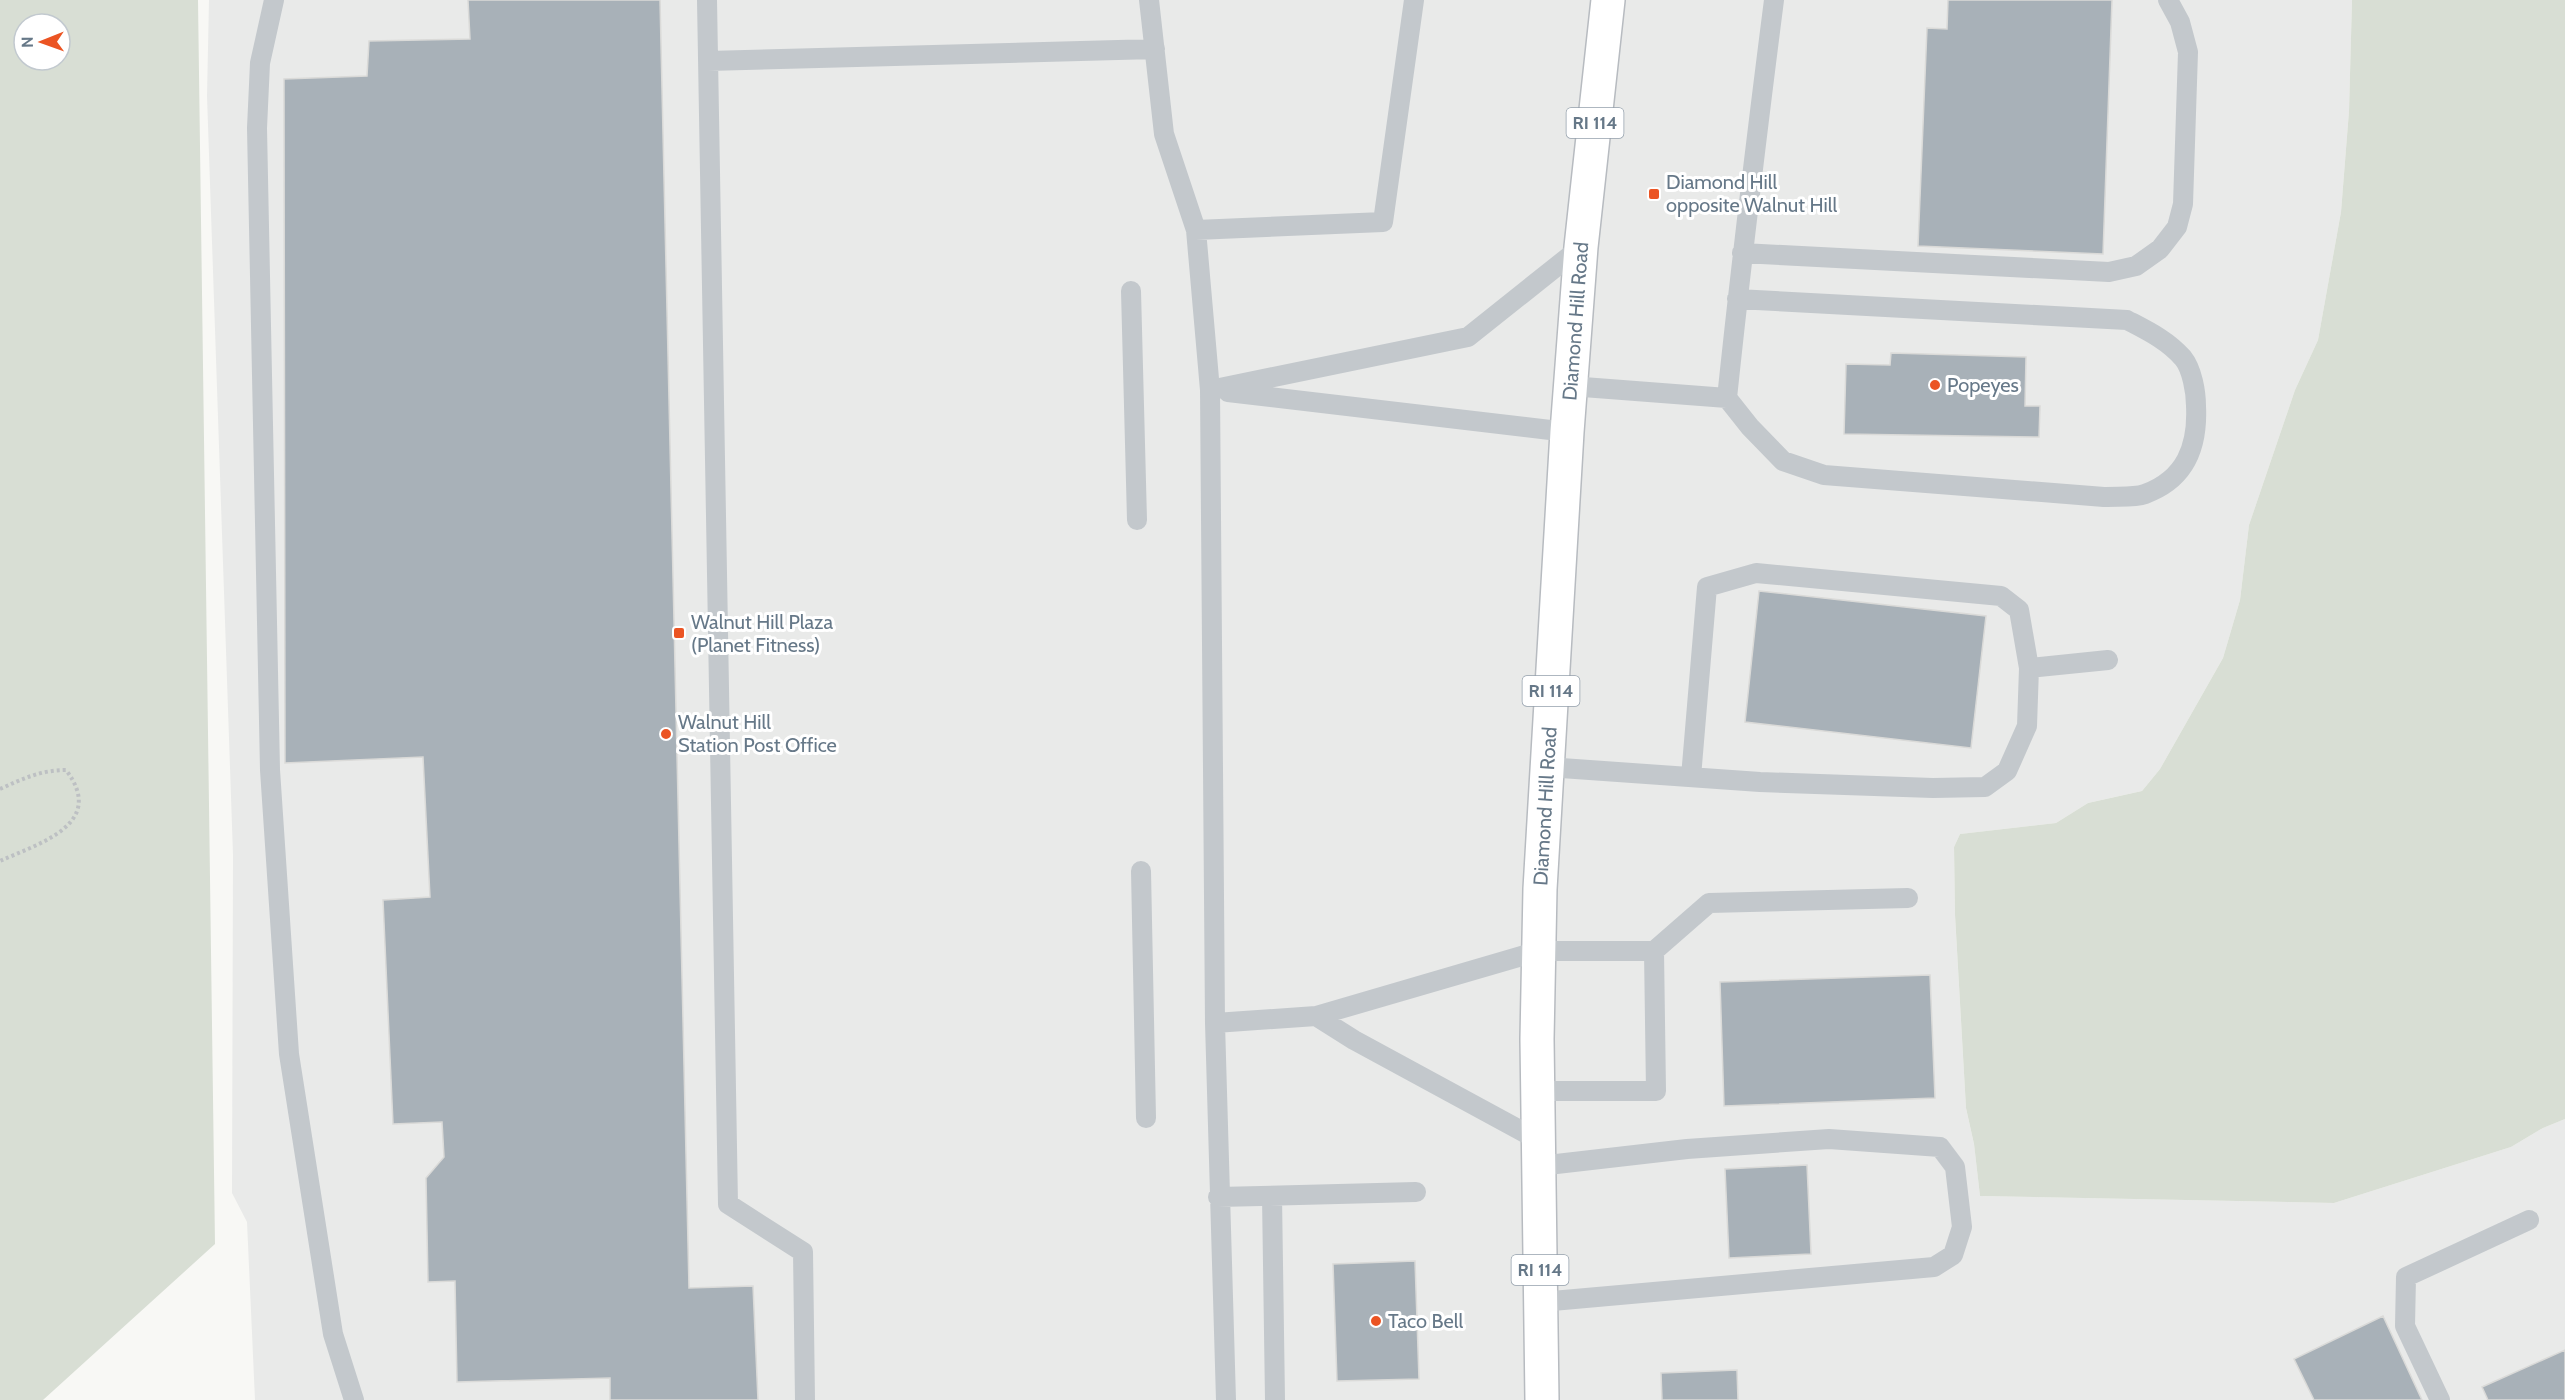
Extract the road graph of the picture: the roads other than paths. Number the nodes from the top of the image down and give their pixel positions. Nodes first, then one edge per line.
1 (273, 0) edge
2 (707, 0) edge
3 (1149, 0) edge
4 (1414, 0) edge
5 (1608, 0) edge
6 (1774, 0) edge
7 (2168, 0) edge
8 (1155, 49) junction
9 (708, 61) junction
10 (1196, 230) junction
11 (1581, 247) junction
12 (1742, 253) junction
13 (1131, 291) dead end
14 (1737, 299) junction
15 (1570, 386) junction
16 (1210, 390) junction
17 (1727, 398) junction
18 (1567, 432) junction
19 (1137, 520) dead end
20 (2108, 660) dead end
21 (2029, 668) junction
22 (1546, 767) junction
23 (1691, 777) junction
24 (1141, 871) dead end
25 (1908, 898) dead end
26 (1539, 951) junction
27 (1654, 951) junction
28 (1317, 1016) junction
29 (1215, 1023) junction
30 (1538, 1091) junction
31 (1146, 1118) dead end
32 (1538, 1153) junction
33 (1416, 1192) dead end
34 (1272, 1196) junction
35 (1218, 1197) junction
36 (2529, 1220) dead end
37 (1541, 1302) junction
38 (354, 1400) edge
39 (805, 1400) edge
40 (1226, 1400) edge
41 (1275, 1400) edge
42 (1542, 1400) edge
43 (2440, 1400) edge

1 - 38 lane
2 - 9 lane
3 - 8 lane
4 - 10 lane
5 - 11 main road, Diamond Hill Road / RI 114
6 - 12 lane
7 - 12 lane
8 - 9 lane
8 - 10 lane
9 - 39 lane
10 - 16 lane
11 - 15 main road, Diamond Hill Road / RI 114
11 - 16 lane
12 - 14 lane
13 - 19 lane
14 - 17 lane
14 - 17 lane
15 - 17 lane
15 - 18 main road, Diamond Hill Road / RI 114
16 - 18 lane
16 - 29 lane
18 - 22 main road, Diamond Hill Road / RI 114
20 - 21 lane
21 - 23 lane
21 - 23 lane
22 - 23 lane
22 - 26 main road, Diamond Hill Road / RI 114
24 - 31 lane
25 - 27 lane
26 - 27 lane
26 - 28 lane
26 - 30 main road, Diamond Hill Road / RI 114
27 - 30 lane
28 - 29 lane
28 - 32 lane
29 - 35 lane
30 - 32 main road, Diamond Hill Road / RI 114
32 - 37 main road, Diamond Hill Road / RI 114
32 - 37 lane
33 - 34 lane
34 - 35 lane
34 - 41 lane
35 - 40 lane
36 - 43 lane
37 - 42 main road, Diamond Hill Road / RI 114

